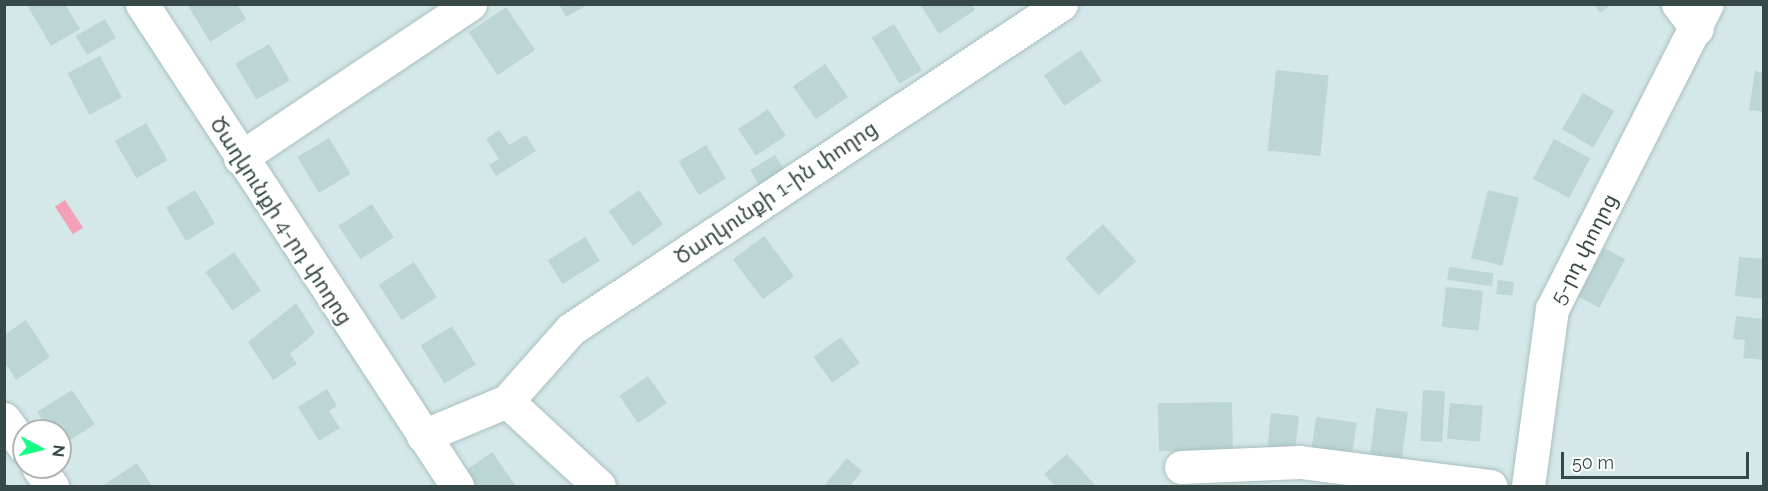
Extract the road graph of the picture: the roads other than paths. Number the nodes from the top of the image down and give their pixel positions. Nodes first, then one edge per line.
1 (142, 4) edge
2 (470, 4) edge
3 (1061, 4) edge
4 (1694, 13) edge
5 (240, 158) junction
6 (507, 401) junction
7 (423, 436) junction
8 (1182, 467) dead end
9 (457, 486) edge
10 (599, 486) edge
11 (1490, 486) edge
12 (1528, 486) edge

1 - 5 street, Ծաղկունքի 4-րդ փողոց
2 - 5 street
3 - 6 street, Ծաղկունքի 1-ին փողոց
4 - 12 street, 5-րդ փողոց
5 - 7 street, Ծաղկունքի 4-րդ փողոց
6 - 7 street
6 - 10 street
7 - 9 street, Ծաղկունքի 4-րդ փողոց
8 - 11 street

